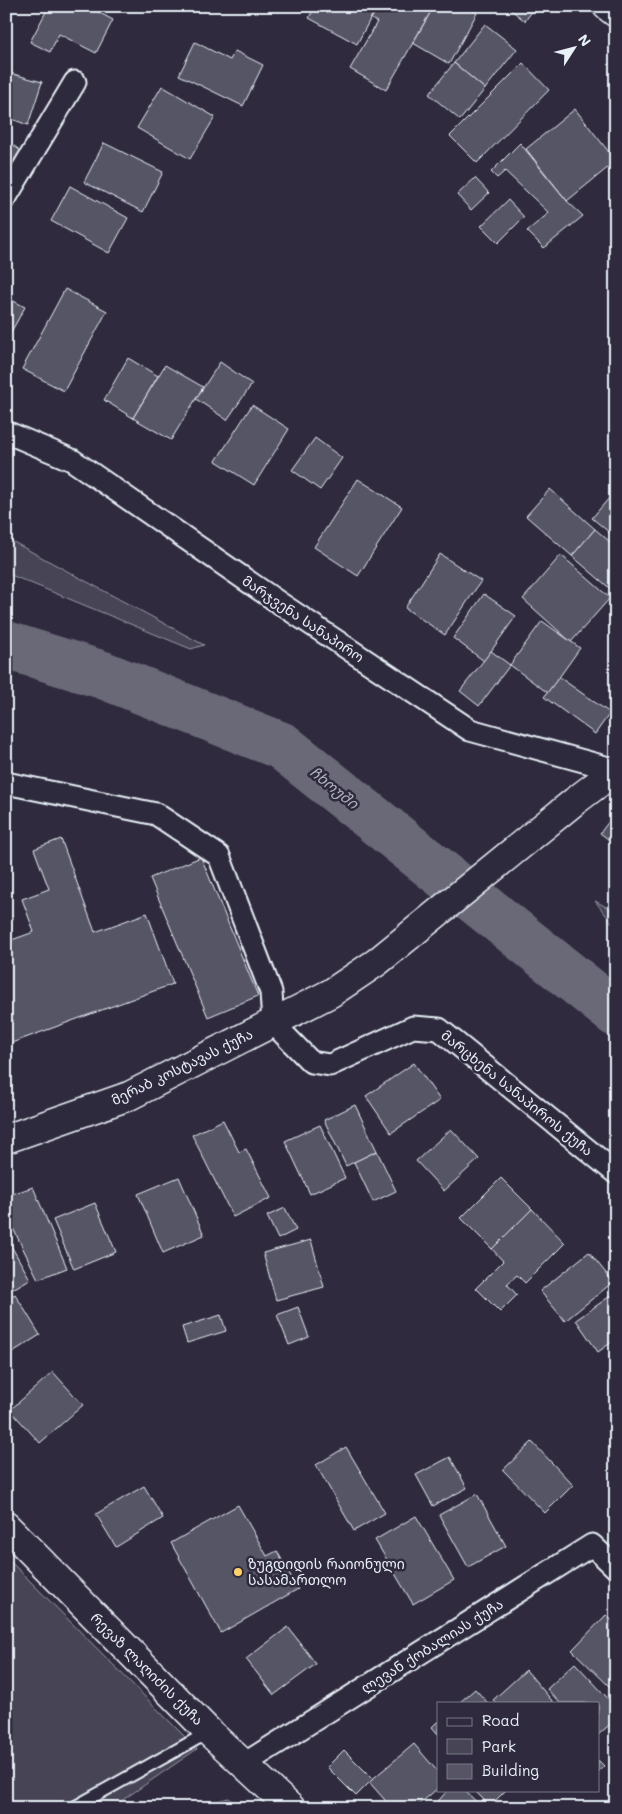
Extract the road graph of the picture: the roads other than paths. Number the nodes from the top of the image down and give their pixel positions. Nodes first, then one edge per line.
1 (608, 6) edge
2 (616, 13) edge
3 (75, 82) dead end
4 (6, 197) edge
5 (6, 432) edge
6 (616, 770) edge
7 (6, 783) edge
8 (273, 1023) junction
9 (6, 1139) edge
10 (616, 1173) edge
11 (6, 1526) edge
12 (616, 1568) edge
13 (209, 1732) junction
14 (244, 1764) junction
15 (73, 1808) edge
16 (291, 1808) edge

1 - 2 street
3 - 4 street
5 - 6 street, მარჯვენა სანაპირო
6 - 8 street, მერაბ კოსტავას ქუჩა
7 - 8 street
8 - 9 street, მერაბ კოსტავას ქუჩა
8 - 10 street, მარცხენა სანაპიროს ქუჩა
11 - 13 street, რევაზ ლაღიძის ქუჩა
12 - 14 street, ლევან ქობალიას ქუჩა
13 - 14 street, რევაზ ლაღიძის ქუჩა
13 - 15 lane
14 - 16 street, რევაზ ლაღიძის ქუჩა

